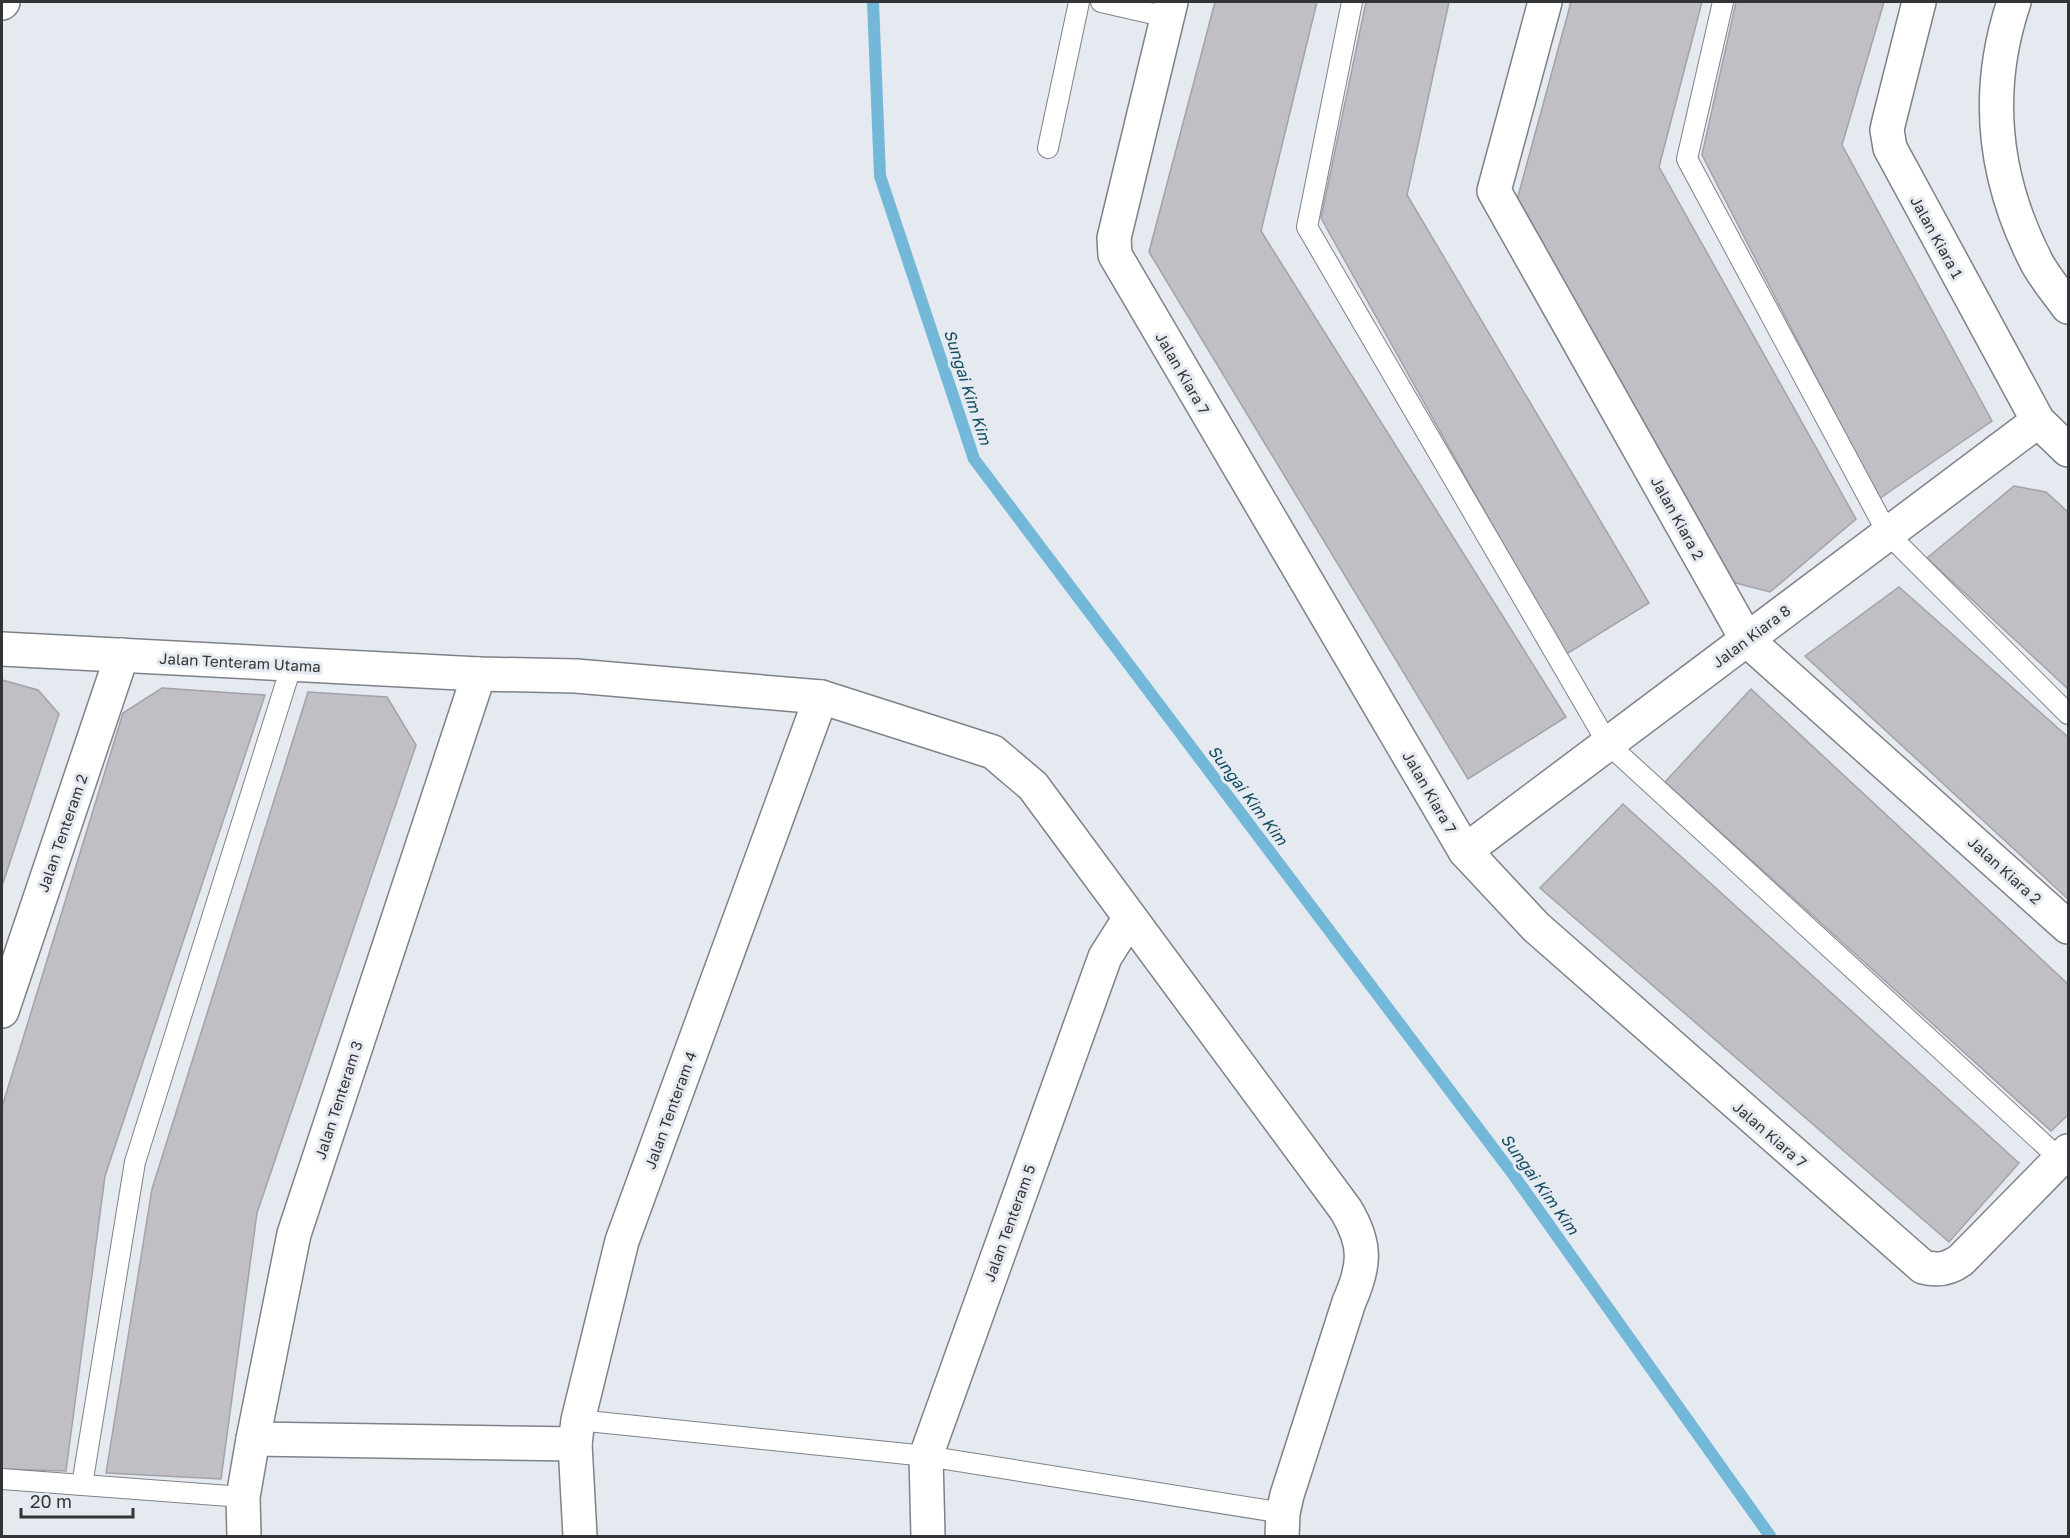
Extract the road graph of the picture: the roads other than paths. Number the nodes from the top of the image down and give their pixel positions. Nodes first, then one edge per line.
1 (1079, 2) edge
2 (1101, 2) edge
3 (1352, 2) edge
4 (1545, 2) edge
5 (1723, 2) edge
6 (1919, 2) edge
7 (2014, 2) edge
8 (1169, 9) edge
9 (1048, 148) dead end
10 (2068, 307) edge
11 (2038, 422) junction
12 (2068, 450) edge
13 (1888, 534) junction
14 (1747, 640) junction
15 (2, 649) edge
16 (122, 656) junction
17 (292, 664) junction
18 (479, 674) junction
19 (821, 697) junction
20 (2068, 714) edge
21 (1608, 744) junction
22 (1465, 851) junction
23 (1129, 919) junction
24 (2068, 927) edge
25 (2, 1011) edge
26 (2064, 1155) edge
27 (576, 1432) junction
28 (253, 1439) junction
29 (926, 1456) junction
30 (2, 1479) edge
31 (82, 1485) junction
32 (243, 1497) junction
33 (1283, 1525) edge
34 (244, 1536) edge
35 (580, 1536) edge
36 (928, 1536) edge

1 - 9 lane
2 - 8 lane
3 - 21 lane
4 - 14 street, Jalan Kiara 2
5 - 13 lane
6 - 11 street, Jalan Kiara 1
7 - 10 street
8 - 22 street, Jalan Kiara 7
11 - 12 street, Jalan Kiara 1
11 - 13 street, Jalan Kiara 8
13 - 14 street, Jalan Kiara 8
13 - 20 lane
14 - 21 street, Jalan Kiara 8
14 - 24 street, Jalan Kiara 2
15 - 16 street, Jalan Tenteram Utama
16 - 17 street, Jalan Tenteram Utama
16 - 25 street, Jalan Tenteram 2
17 - 18 street, Jalan Tenteram Utama
17 - 31 lane
18 - 19 street, Jalan Tenteram Utama
18 - 28 street, Jalan Tenteram 3
19 - 23 street, Jalan Tenteram Utama
19 - 27 street, Jalan Tenteram 4
21 - 22 street, Jalan Kiara 8
21 - 26 lane
22 - 26 street, Jalan Kiara 7
23 - 29 street, Jalan Tenteram 5
23 - 33 street, Jalan Tenteram Utama
27 - 28 street
27 - 29 lane
27 - 35 street, Jalan Tenteram 4
28 - 32 street, Jalan Tenteram 3
29 - 33 lane
29 - 36 street, Jalan Tenteram 5
30 - 31 lane
31 - 32 lane
32 - 34 street, Jalan Tenteram 3

